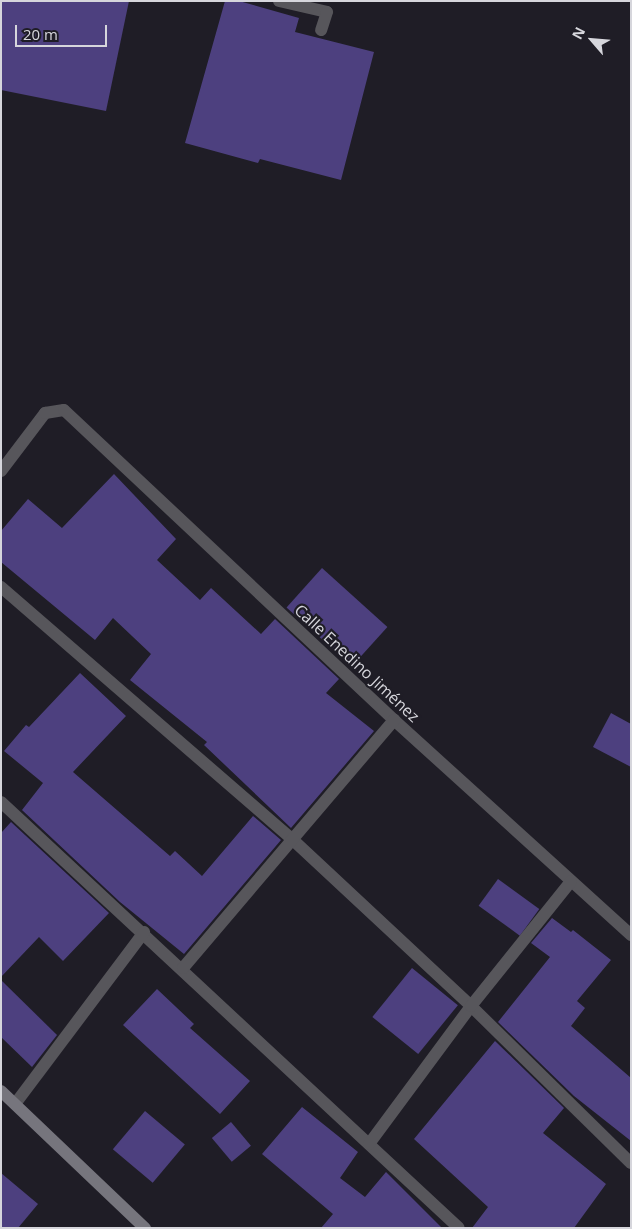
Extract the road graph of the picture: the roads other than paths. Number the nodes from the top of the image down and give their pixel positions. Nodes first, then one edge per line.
1 (279, 1) edge
2 (321, 30) dead end
3 (1, 471) edge
4 (1, 587) edge
5 (394, 720) junction
6 (1, 802) edge
7 (293, 840) junction
8 (571, 881) junction
9 (144, 932) junction
10 (631, 935) edge
11 (183, 968) junction
12 (471, 1006) junction
13 (1, 1091) edge
14 (15, 1104) junction
15 (369, 1144) junction
16 (631, 1163) edge
17 (145, 1228) edge
18 (459, 1228) edge

1 - 2 street
3 - 5 street, Calle Enedino Jiménez
4 - 7 street
5 - 7 street
5 - 8 street, Calle Enedino Jiménez
6 - 9 street
7 - 11 street
7 - 12 street
8 - 10 street, Calle Enedino Jiménez
8 - 12 street
9 - 11 street
9 - 14 street
11 - 15 street
12 - 15 street
12 - 16 street
13 - 14 street
14 - 17 street
15 - 18 street

